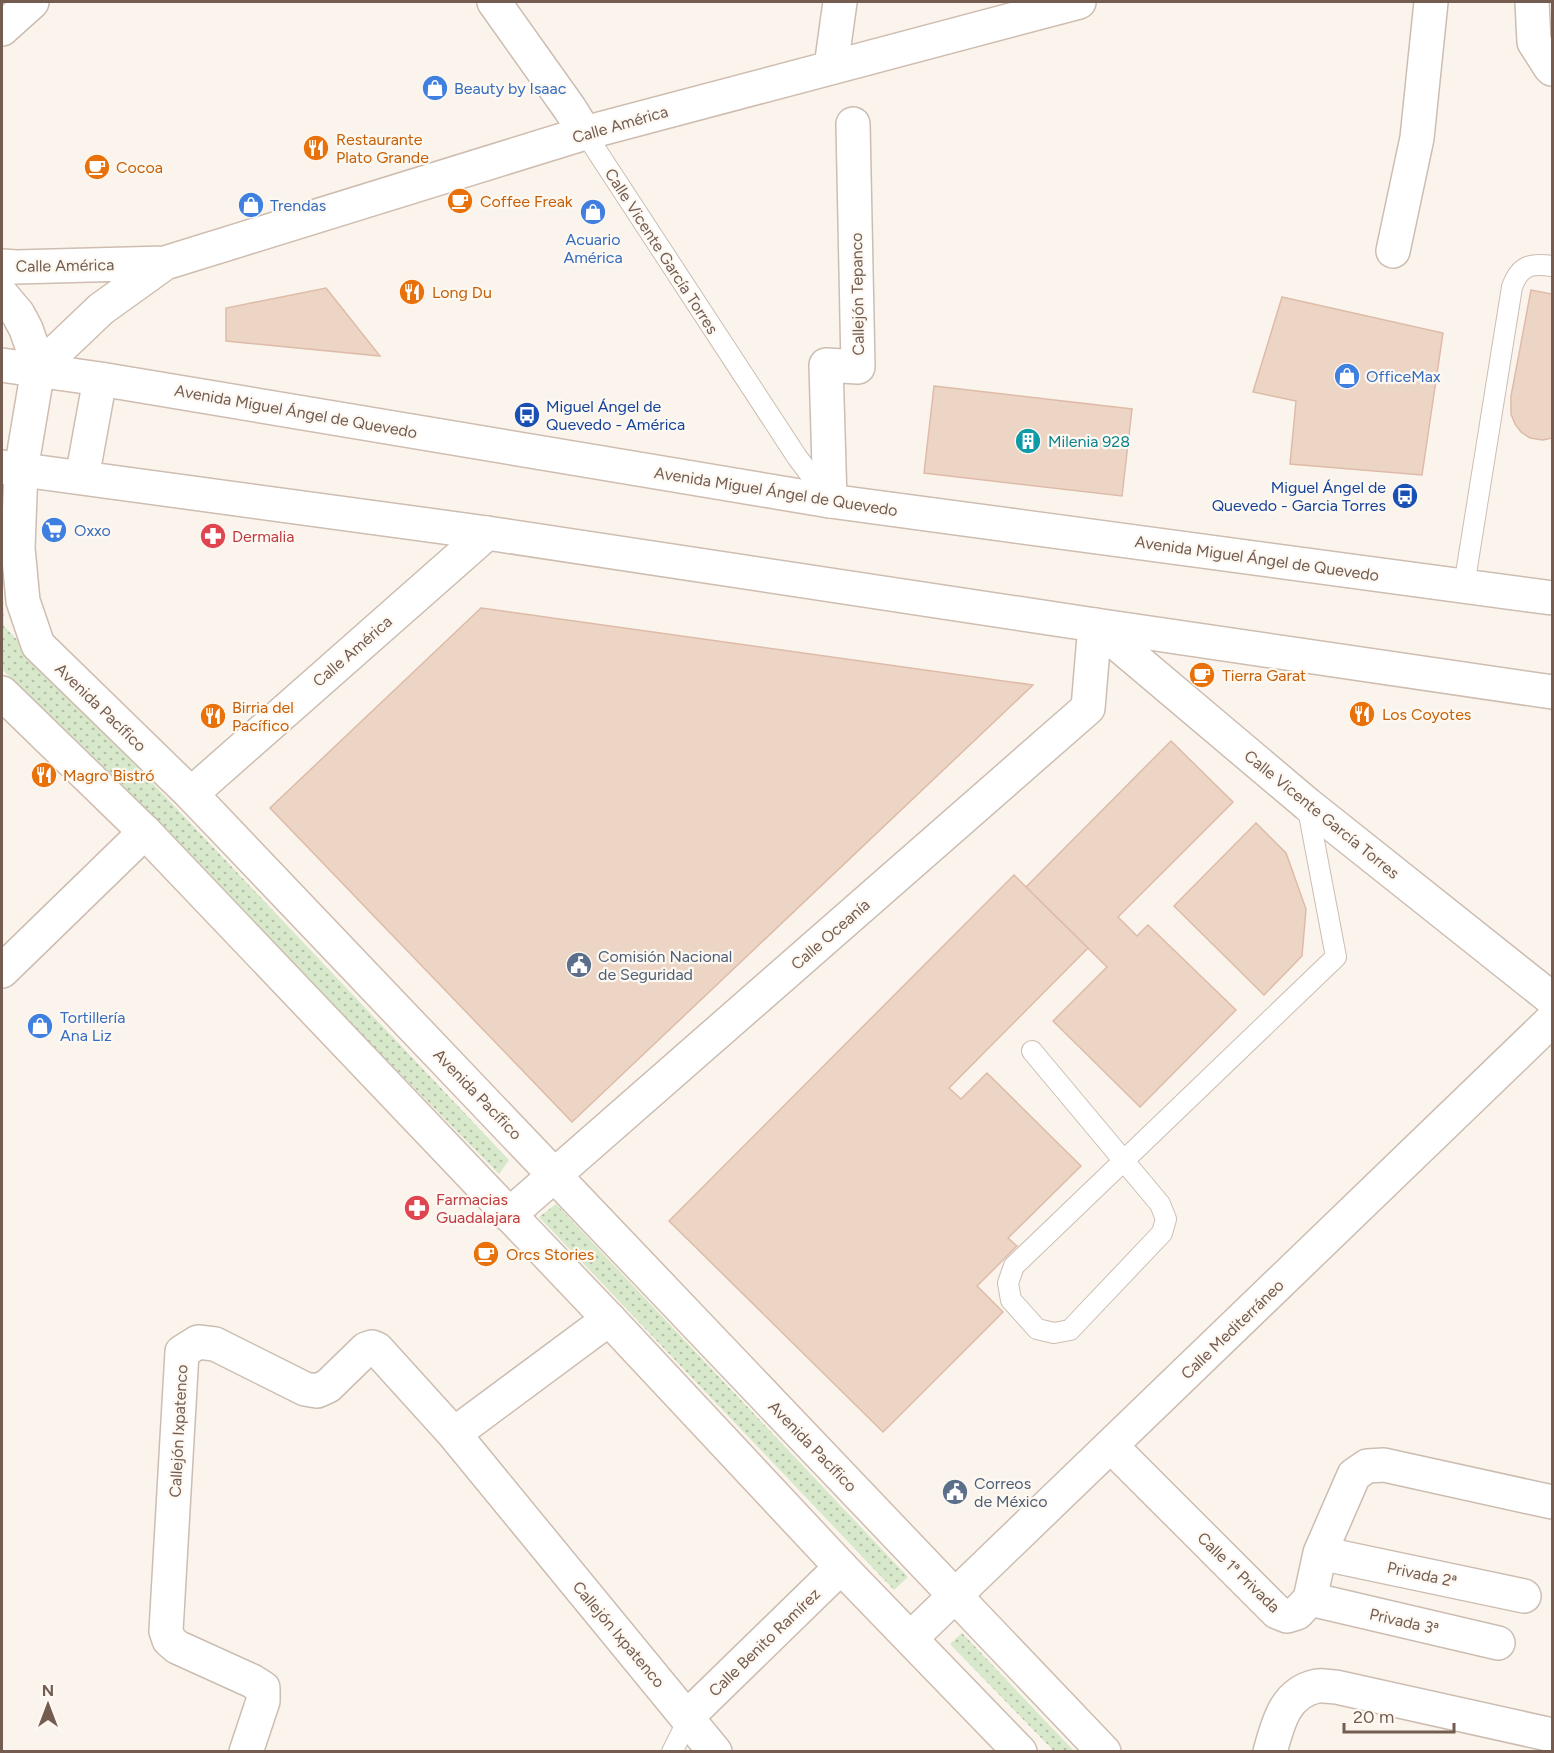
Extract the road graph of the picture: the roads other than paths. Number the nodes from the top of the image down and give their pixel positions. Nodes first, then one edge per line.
1 (32, 2) edge
2 (494, 2) edge
3 (840, 2) edge
4 (1079, 2) edge
5 (1431, 2) edge
6 (1532, 2) edge
7 (2, 29) edge
8 (831, 66) junction
9 (1552, 69) edge
10 (854, 124) dead end
11 (585, 133) junction
12 (1393, 250) dead end
13 (165, 263) junction
14 (2, 266) edge
15 (1552, 266) edge
16 (2, 295) edge
17 (2, 365) edge
18 (38, 369) junction
19 (100, 378) junction
20 (11, 469) edge
21 (82, 478) junction
22 (2, 497) edge
23 (830, 501) junction
24 (487, 533) junction
25 (1464, 586) junction
26 (1552, 598) edge
27 (1095, 625) junction
28 (1552, 692) edge
29 (2, 693) edge
30 (191, 794) junction
31 (1307, 804) junction
32 (146, 832) junction
33 (2, 971) edge
34 (1552, 999) edge
35 (1552, 1020) edge
36 (1032, 1051) dead end
37 (1124, 1161) junction
38 (555, 1174) junction
39 (509, 1215) junction
40 (609, 1319) junction
41 (454, 1434) junction
42 (1112, 1446) junction
43 (1552, 1502) edge
44 (1320, 1553) junction
45 (841, 1567) junction
46 (956, 1596) junction
47 (1524, 1596) dead end
48 (1310, 1599) junction
49 (911, 1638) junction
50 (1498, 1643) dead end
51 (687, 1717) junction
52 (1552, 1735) edge
53 (246, 1752) edge
54 (672, 1752) edge
55 (715, 1752) edge
56 (1020, 1752) edge
57 (1104, 1752) edge
58 (1270, 1752) edge

1 - 7 street
2 - 11 street, Calle Vicente García Torres
3 - 8 street
4 - 8 street, Calle América
5 - 12 street
6 - 9 street
8 - 11 street, Calle América
10 - 23 street, Callejón Tepanco
11 - 13 street, Calle América
11 - 23 lane, Calle Vicente García Torres
13 - 14 street, Calle América
13 - 18 street, Calle América
15 - 25 lane
16 - 18 street, Calle América
17 - 18 street, Avenida Miguel Ángel de Quevedo
18 - 19 street, Avenida Miguel Ángel de Quevedo
18 - 20 street, Avenida Pacífico
19 - 21 street
19 - 23 street, Avenida Miguel Ángel de Quevedo
20 - 21 street
20 - 22 street
20 - 30 street, Avenida Pacífico
21 - 24 street
23 - 25 street, Avenida Miguel Ángel de Quevedo
24 - 27 street
24 - 30 street, Calle América
25 - 26 street, Avenida Miguel Ángel de Quevedo
27 - 28 street
27 - 31 street, Calle Vicente García Torres
27 - 38 street, Calle Oceanía
29 - 32 street
30 - 38 street, Avenida Pacífico
31 - 34 street, Calle Vicente García Torres
31 - 37 lane
32 - 33 street
32 - 39 street
35 - 42 street, Calle Mediterráneo
36 - 37 lane
37 - 37 lane
38 - 39 street, Calle Oceanía
38 - 46 street, Avenida Pacífico
39 - 40 street
40 - 41 street
40 - 45 street
41 - 51 street, Callejón Ixpatenco
41 - 53 street, Callejón Ixpatenco
42 - 46 street, Calle Mediterráneo
42 - 48 street, Calle 1ª Privada
43 - 44 street
44 - 47 street, Privada 2ª
44 - 48 street
45 - 49 street
45 - 51 street, Calle Benito Ramírez
46 - 49 street, Calle Mediterráneo
46 - 57 street, Avenida Pacífico
48 - 50 street, Privada 3ª
49 - 56 street
51 - 54 lane
51 - 55 street, Callejón Ixpatenco
52 - 58 street

